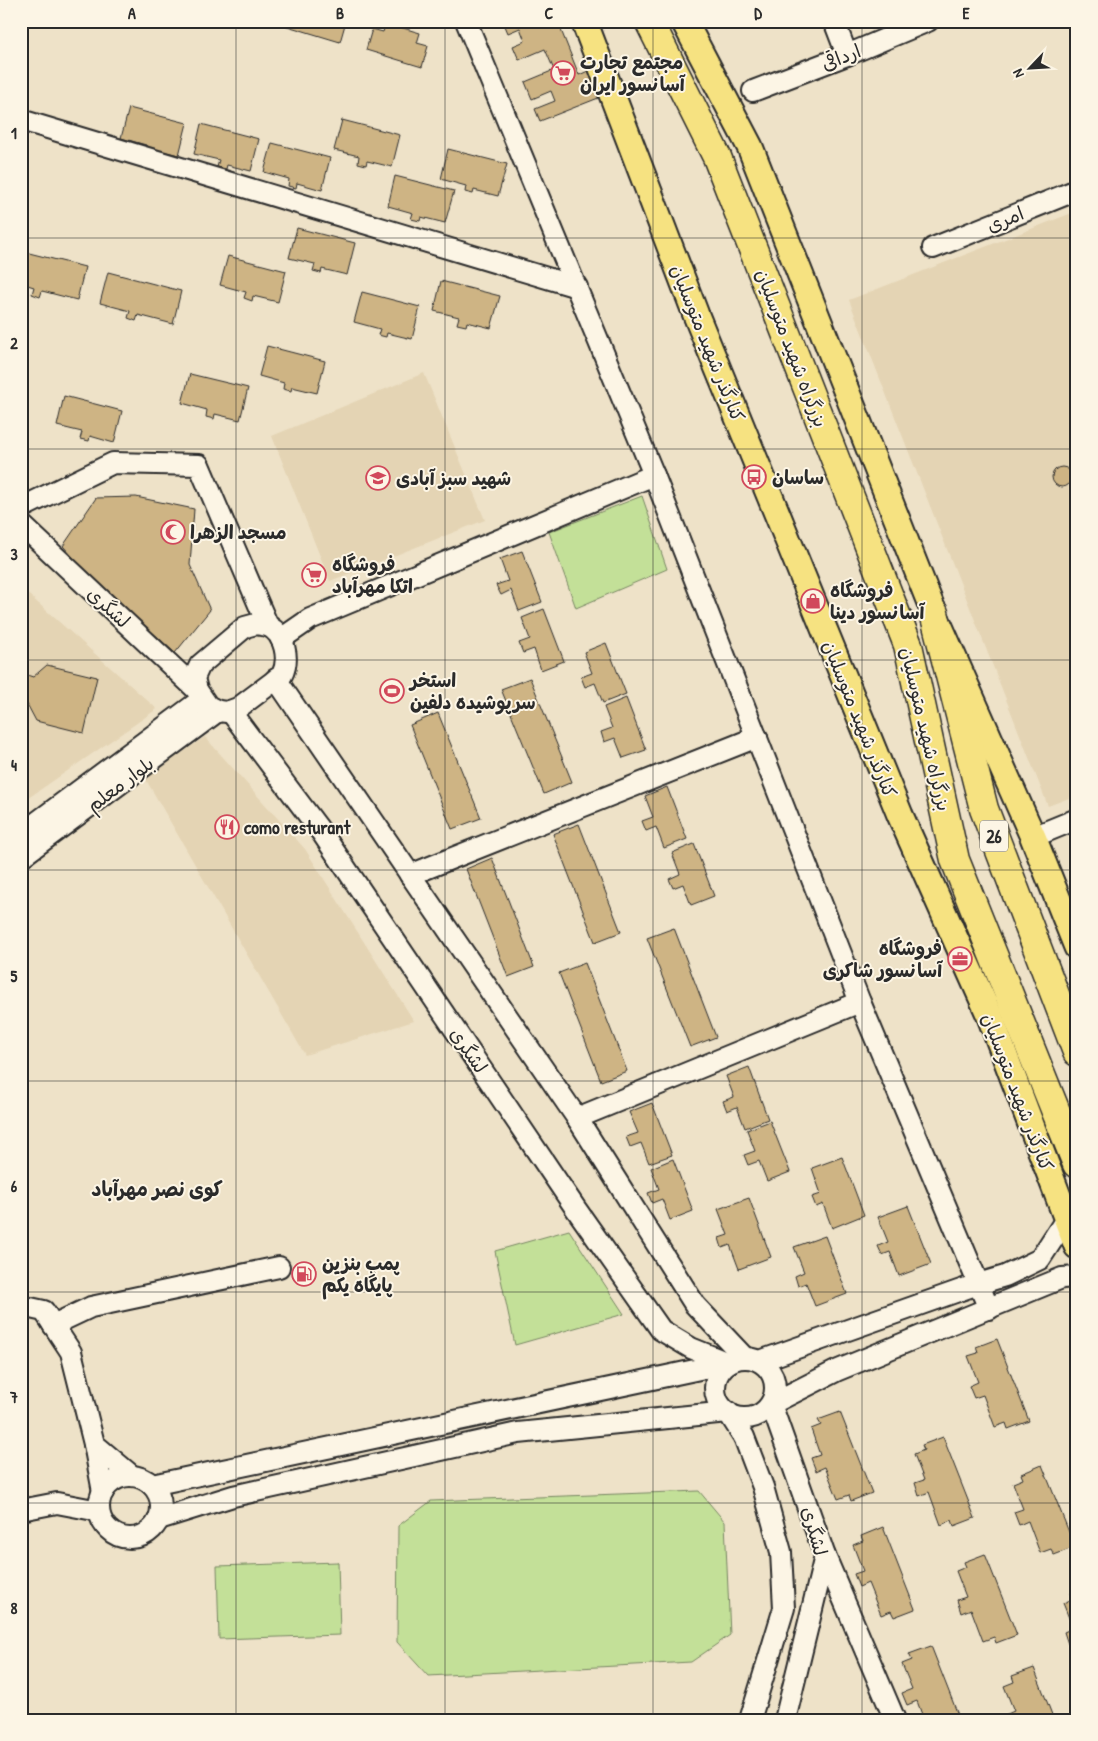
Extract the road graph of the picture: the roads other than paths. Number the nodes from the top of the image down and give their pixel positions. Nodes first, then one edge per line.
1 (466, 21) edge
2 (584, 21) edge
3 (649, 21) edge
4 (684, 21) edge
5 (834, 21) edge
6 (928, 21) edge
7 (847, 55) junction
8 (753, 91) dead end
9 (21, 120) edge
10 (1077, 190) edge
11 (933, 248) dead end
12 (577, 288) junction
13 (654, 475) junction
14 (21, 508) edge
15 (21, 524) edge
16 (934, 613) junction
17 (275, 633) junction
18 (276, 679) junction
19 (212, 703) junction
20 (757, 737) junction
21 (1077, 819) edge
22 (21, 834) edge
23 (1033, 837) junction
24 (21, 857) edge
25 (410, 875) junction
26 (963, 880) junction
27 (1077, 947) edge
28 (860, 1002) junction
29 (989, 1014) junction
30 (1077, 1052) edge
31 (577, 1118) junction
32 (1077, 1164) edge
33 (1066, 1219) junction
34 (1077, 1246) edge
35 (279, 1267) dead end
36 (1077, 1277) edge
37 (978, 1284) junction
38 (21, 1306) edge
39 (989, 1309) junction
40 (52, 1325) junction
41 (744, 1361) junction
42 (771, 1404) junction
43 (728, 1412) junction
44 (94, 1444) junction
45 (132, 1476) junction
46 (152, 1485) junction
47 (103, 1492) junction
48 (21, 1510) edge
49 (99, 1511) junction
50 (159, 1519) junction
51 (825, 1556) junction
52 (750, 1720) edge
53 (785, 1720) edge
54 (895, 1720) edge

1 - 12 street
2 - 29 main road, کنارگذر شهید متوسلیان
3 - 26 highway, بزرگراه شهید متوسلیان / 26
4 - 16 main road
5 - 7 street
6 - 7 street, ارداقی
7 - 8 street, ارداقی
9 - 12 street
10 - 11 street, امری
12 - 13 street
13 - 17 street
13 - 20 street
14 - 17 street
15 - 19 street, لشگری
16 - 23 main road
16 - 30 highway, بزرگراه شهید متوسلیان / 26
17 - 18 street
17 - 19 street
18 - 19 street
18 - 25 street
19 - 22 street, بلوار معلم
19 - 24 street, بلوار معلم
19 - 41 street, لشگری
20 - 25 street
20 - 28 street
21 - 23 street
23 - 27 main road
25 - 31 street
26 - 29 main road
26 - 32 highway, بزرگراه شهید متوسلیان / 26
28 - 31 street
28 - 37 street
29 - 33 main road, کنارگذر شهید متوسلیان
31 - 41 street
33 - 34 main road, کنارگذر شهید متوسلیان
33 - 37 street
35 - 40 street
36 - 39 street
37 - 39 street
37 - 41 street
38 - 40 street
39 - 42 street
40 - 44 street
41 - 42 street
41 - 43 street
41 - 46 street
42 - 43 street
42 - 51 street, لشگری
43 - 50 street
43 - 52 street, لشگری
44 - 45 street
44 - 47 street
45 - 46 street
45 - 47 street
46 - 50 street
47 - 49 street
48 - 49 street
49 - 50 street
51 - 53 street, لشگری
51 - 54 street

